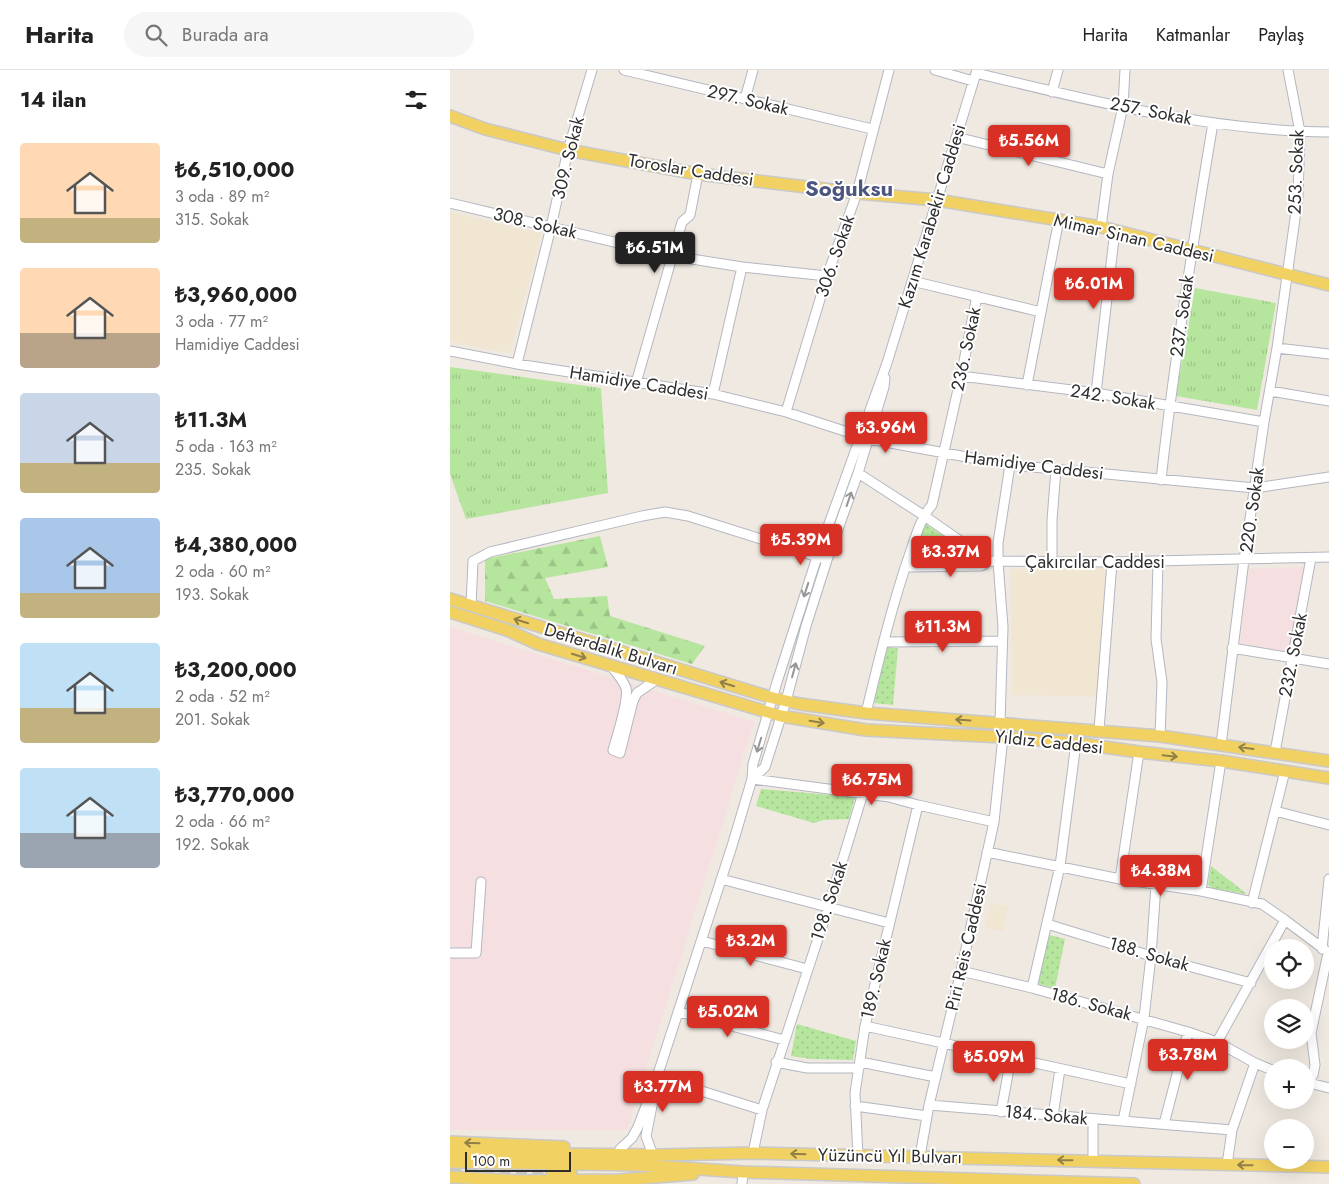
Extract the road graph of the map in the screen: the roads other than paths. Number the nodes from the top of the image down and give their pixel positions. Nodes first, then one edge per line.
1 (592, 70) edge
2 (624, 70) edge
3 (753, 70) edge
4 (889, 70) edge
5 (935, 70) edge
6 (1058, 70) edge
7 (1125, 70) edge
8 (1288, 70) edge
9 (975, 75) edge
10 (1052, 92) junction
11 (745, 99) junction
12 (1123, 106) junction
13 (450, 116) edge
14 (1214, 123) junction
15 (872, 129) junction
16 (1300, 132) junction
17 (1329, 132) edge
18 (956, 137) junction
19 (568, 150) junction
20 (698, 174) junction
21 (1108, 174) junction
22 (857, 193) junction
23 (937, 200) junction
24 (450, 203) edge
25 (1059, 219) junction
26 (551, 227) junction
27 (1101, 227) junction
28 (1115, 230) junction
29 (1192, 250) junction
30 (673, 256) junction
31 (742, 267) junction
32 (1287, 275) junction
33 (827, 276) junction
34 (912, 281) junction
35 (1329, 285) edge
36 (977, 296) junction
37 (1041, 312) junction
38 (1277, 348) junction
39 (450, 351) edge
40 (1329, 354) edge
41 (517, 364) junction
42 (961, 376) junction
43 (636, 382) junction
44 (1027, 385) junction
45 (1270, 390) junction
46 (1096, 393) junction
47 (713, 394) junction
48 (1329, 401) edge
49 (1169, 405) junction
50 (786, 412) junction
51 (1264, 422) junction
52 (864, 438) junction
53 (943, 452) junction
54 (1010, 465) junction
55 (1056, 469) junction
56 (858, 473) junction
57 (1329, 477) edge
58 (1161, 480) junction
59 (1255, 488) junction
60 (923, 515) junction
61 (817, 557) junction
62 (1329, 557) edge
63 (1311, 558) junction
64 (827, 560) junction
65 (1244, 560) junction
66 (993, 562) junction
67 (1112, 562) junction
68 (1158, 562) junction
69 (1052, 563) junction
70 (905, 567) junction
71 (450, 599) edge
72 (471, 606) junction
73 (450, 612) edge
74 (1002, 641) junction
75 (884, 642) junction
76 (1232, 648) junction
77 (1292, 658) junction
78 (1329, 664) edge
79 (611, 666) junction
80 (656, 680) junction
81 (773, 698) junction
82 (786, 701) junction
83 (769, 712) junction
84 (866, 713) junction
85 (781, 716) junction
86 (1000, 722) junction
87 (1099, 730) junction
88 (1160, 736) junction
89 (1003, 737) junction
90 (1076, 744) junction
91 (1222, 744) junction
92 (1139, 752) junction
93 (1275, 752) junction
94 (1221, 761) junction
95 (1329, 761) edge
96 (1285, 771) junction
97 (1329, 778) edge
98 (752, 779) junction
99 (863, 793) junction
100 (918, 805) junction
101 (1275, 811) junction
102 (994, 822) junction
103 (1329, 825) edge
104 (987, 852) junction
105 (1060, 866) junction
106 (722, 879) junction
107 (1120, 879) junction
108 (1329, 879) edge
109 (481, 882) dead end
110 (1156, 884) junction
111 (1201, 891) junction
112 (1252, 902) junction
113 (828, 908) junction
114 (1285, 920) junction
115 (889, 923) junction
116 (1047, 924) junction
117 (702, 941) junction
118 (1326, 952) edge
119 (450, 953) edge
120 (1151, 956) junction
121 (807, 969) junction
122 (961, 972) junction
123 (1251, 983) junction
124 (1032, 988) junction
125 (678, 1012) junction
126 (1144, 1018) junction
127 (865, 1026) junction
128 (1188, 1032) junction
129 (784, 1040) junction
130 (1217, 1042) junction
131 (944, 1044) junction
132 (1011, 1058) junction
133 (776, 1062) junction
134 (1254, 1063) junction
135 (859, 1065) junction
136 (1264, 1067) edge
137 (1060, 1069) junction
138 (1314, 1070) edge
139 (936, 1076) junction
140 (657, 1077) junction
141 (1131, 1084) junction
142 (1314, 1084) edge
143 (1329, 1088) edge
144 (928, 1105) junction
145 (855, 1106) junction
146 (762, 1110) junction
147 (1001, 1112) junction
148 (927, 1116) junction
149 (1053, 1116) junction
150 (1093, 1119) junction
151 (1123, 1121) junction
152 (1164, 1124) junction
153 (1232, 1130) junction
154 (450, 1142) edge
155 (620, 1149) junction
156 (651, 1150) junction
157 (450, 1153) edge
158 (753, 1153) junction
159 (730, 1154) junction
160 (858, 1156) junction
161 (920, 1156) junction
162 (1093, 1160) junction
163 (450, 1162) edge
164 (1227, 1165) junction
165 (1329, 1167) edge
166 (731, 1171) junction
167 (743, 1172) junction
168 (552, 1173) tunnel mouth
169 (450, 1177) edge
170 (907, 1181) edge
171 (618, 1182) edge
172 (991, 1182) edge
173 (742, 1184) edge
174 (1134, 1184) edge

1 - 19 street, 309. Sokak
2 - 11 street, 297. Sokak
3 - 11 street
4 - 15 street, 306. Sokak
5 - 9 street, 257. Sokak
6 - 10 street
7 - 12 street
8 - 16 street, 253. Sokak
9 - 10 street, 257. Sokak
9 - 18 street, Kazım Karabekir Caddesi
10 - 12 street, 257. Sokak
11 - 15 street, 297. Sokak
12 - 14 street, 257. Sokak
12 - 21 street
13 - 19 main road, Toroslar Caddesi
14 - 16 street, 257. Sokak
14 - 29 street, 237. Sokak
15 - 22 street, 306. Sokak
16 - 17 street, 257. Sokak
16 - 32 street, 253. Sokak
18 - 21 street
18 - 23 street, Kazım Karabekir Caddesi
19 - 20 main road, Toroslar Caddesi
19 - 26 street, 309. Sokak
20 - 22 main road, Toroslar Caddesi
20 - 30 street
21 - 27 street
22 - 23 main road, Toroslar Caddesi
22 - 33 street, 306. Sokak
23 - 25 main road, Mimar Sinan Caddesi
23 - 34 street, Kazım Karabekir Caddesi
24 - 26 street, 308. Sokak
25 - 27 main road, Mimar Sinan Caddesi
25 - 37 street
26 - 30 street, 308. Sokak
26 - 41 street, 309. Sokak
27 - 28 main road, Mimar Sinan Caddesi
28 - 29 main road, Mimar Sinan Caddesi
28 - 46 street
29 - 32 main road, Mimar Sinan Caddesi
29 - 49 street, 237. Sokak
30 - 31 street, 308. Sokak
30 - 43 street
31 - 33 street, 308. Sokak
31 - 47 street
32 - 35 main road, Mimar Sinan Caddesi
32 - 38 street, 220. Sokak
33 - 50 street, 306. Sokak
34 - 36 street
34 - 52 street, Kazım Karabekir Caddesi
36 - 37 street
36 - 42 street, 236. Sokak
37 - 44 street
38 - 40 street
38 - 45 street, 220. Sokak
39 - 41 street, Hamidiye Caddesi
41 - 43 street, Hamidiye Caddesi
42 - 44 street, 242. Sokak
42 - 53 street, 236. Sokak
43 - 47 street, Hamidiye Caddesi
44 - 46 street, 242. Sokak
45 - 48 street
45 - 51 street, 220. Sokak
46 - 49 street, 242. Sokak
47 - 50 street, Hamidiye Caddesi
49 - 51 street, 242. Sokak
49 - 58 street, 237. Sokak
50 - 52 street, Hamidiye Caddesi
51 - 59 street, 220. Sokak
52 - 53 street, Hamidiye Caddesi
52 - 56 street, Kazım Karabekir Caddesi
52 - 61 street, Kazım Karabekir Caddesi
53 - 54 street, Hamidiye Caddesi
53 - 60 street, 236. Sokak
54 - 55 street, Hamidiye Caddesi
54 - 66 street
55 - 58 street, Hamidiye Caddesi
55 - 69 street
56 - 60 street
64 -> 56 street, Kazım Karabekir Caddesi
57 - 59 street, Hamidiye Caddesi
58 - 59 street, Hamidiye Caddesi
59 - 65 street, 220. Sokak
60 - 66 street
60 - 70 street, 236. Sokak
61 - 64 street
61 - 72 street
61 -> 81 street, Kazım Karabekir Caddesi
62 - 63 street, Çakırcılar Caddesi
63 - 65 street, Çakırcılar Caddesi
63 - 77 street, 232. Sokak
82 -> 64 street, Kazım Karabekir Caddesi
65 - 68 street, Çakırcılar Caddesi
65 - 76 street, 220. Sokak
66 - 69 street, Çakırcılar Caddesi
66 - 70 street, Çakırcılar Caddesi
66 - 74 street
67 - 68 street, Çakırcılar Caddesi
67 - 69 street, Çakırcılar Caddesi
67 - 87 street
68 - 88 street
70 - 75 street, 236. Sokak
71 - 72 main road, Defterdalık Bulvarı
81 -> 72 main road, Defterdalık Bulvarı
73 -> 79 main road, Defterdalık Bulvarı
74 - 75 street
74 - 86 street
75 - 84 street, 236. Sokak
76 - 77 street
76 - 91 street, 220. Sokak
77 - 78 street
77 - 93 street, 232. Sokak
79 - 80 main road, Defterdalık Bulvarı
79 - 80 street
80 - 83 main road, Defterdalık Bulvarı
81 - 82 main road, Yıldız Caddesi
81 - 83 street, Kazım Karabekir Caddesi
82 - 84 main road, Yıldız Caddesi
82 - 85 street, Kazım Karabekir Caddesi
83 - 85 main road, Yıldız Caddesi
83 -> 98 street, Kazım Karabekir Caddesi
86 -> 84 main road, Yıldız Caddesi
85 -> 89 main road, Yıldız Caddesi
85 - 98 street, Kazım Karabekir Caddesi
86 - 87 main road, Yıldız Caddesi
87 - 88 main road, Yıldız Caddesi
88 - 91 main road, Yıldız Caddesi
89 - 90 main road, Yıldız Caddesi
89 - 102 street, Piri Reis Caddesi
90 - 92 main road, Yıldız Caddesi
90 - 105 street
93 -> 91 main road, Yıldız Caddesi
92 -> 94 main road, Yıldız Caddesi
92 - 107 street
93 - 95 main road, Yıldız Caddesi
94 - 96 main road, Yıldız Caddesi
94 - 111 street
96 - 97 main road, Yıldız Caddesi
96 - 101 street
98 - 99 street
98 - 106 street, Kazım Karabekir Caddesi
99 - 100 street
99 - 113 street, 198. Sokak
100 - 102 street
100 - 115 street, 189. Sokak
101 - 103 street
101 - 112 street
102 - 104 street, Piri Reis Caddesi
104 - 105 street
104 - 122 street, Piri Reis Caddesi
105 - 107 street
105 - 116 street
106 - 113 street
106 - 117 street, Kazım Karabekir Caddesi
107 - 110 street
108 - 118 street
109 - 119 street
110 - 111 street
110 - 120 street
111 - 112 street
112 - 114 street
113 - 115 street
113 - 121 street, 198. Sokak
114 - 118 street
114 - 123 street
115 - 127 street, 189. Sokak
116 - 120 street, 188. Sokak
116 - 124 street
117 - 121 street
117 - 125 street, Kazım Karabekir Caddesi
118 - 138 street
120 - 123 street, 188. Sokak
120 - 126 street
121 - 129 street, 198. Sokak
122 - 124 street, 186. Sokak
122 - 131 street, Piri Reis Caddesi
123 - 130 street
124 - 126 street, 186. Sokak
125 - 129 street
125 - 140 street, Kazım Karabekir Caddesi
126 - 128 street, 186. Sokak
126 - 141 street
127 - 131 street
127 - 135 street, 189. Sokak
128 - 130 street, 186. Sokak
128 - 152 street
129 - 133 street, 198. Sokak
130 - 134 street, 186. Sokak
131 - 132 street
131 - 139 street, Piri Reis Caddesi
132 - 137 street
132 - 147 street
133 - 135 street
133 - 146 street, 198. Sokak
134 - 136 street, 186. Sokak
134 - 153 street
135 - 139 street
135 - 145 street, 189. Sokak
137 - 141 street
137 - 149 street
139 - 144 street, Piri Reis Caddesi
140 - 146 street
140 - 155 street
140 - 156 street
141 - 151 street
142 - 143 street
144 - 147 street, 184. Sokak
144 - 148 street, Piri Reis Caddesi
145 - 148 street
145 - 160 street, 189. Sokak
146 - 158 street, 198. Sokak
147 - 149 street, 184. Sokak
148 - 161 street, Piri Reis Caddesi
149 - 150 street, 184. Sokak
150 - 151 street, 184. Sokak
150 - 162 street
151 - 152 street, 184. Sokak
152 - 153 street, 184. Sokak
153 - 164 street
155 -> 154 main road
155 - 156 main road
156 - 159 main road
157 - 159 main road, Yüzüncü Yıl Bulvarı
158 - 159 main road, Yüzüncü Yıl Bulvarı
160 -> 158 main road, Yüzüncü Yıl Bulvarı
160 - 161 main road, Yüzüncü Yıl Bulvarı
162 -> 161 main road, Yüzüncü Yıl Bulvarı
162 - 164 main road, Yüzüncü Yıl Bulvarı
163 - 166 main road, Yüzüncü Yıl Bulvarı
165 -> 164 main road, Yüzüncü Yıl Bulvarı
166 - 167 main road, Yüzüncü Yıl Bulvarı
166 - 168 main road
166 - 171 main road
167 - 170 main road, Yüzüncü Yıl Bulvarı
167 - 173 street
169 - 171 main road
170 - 172 main road, Yüzüncü Yıl Bulvarı
172 - 174 main road, Yüzüncü Yıl Bulvarı

